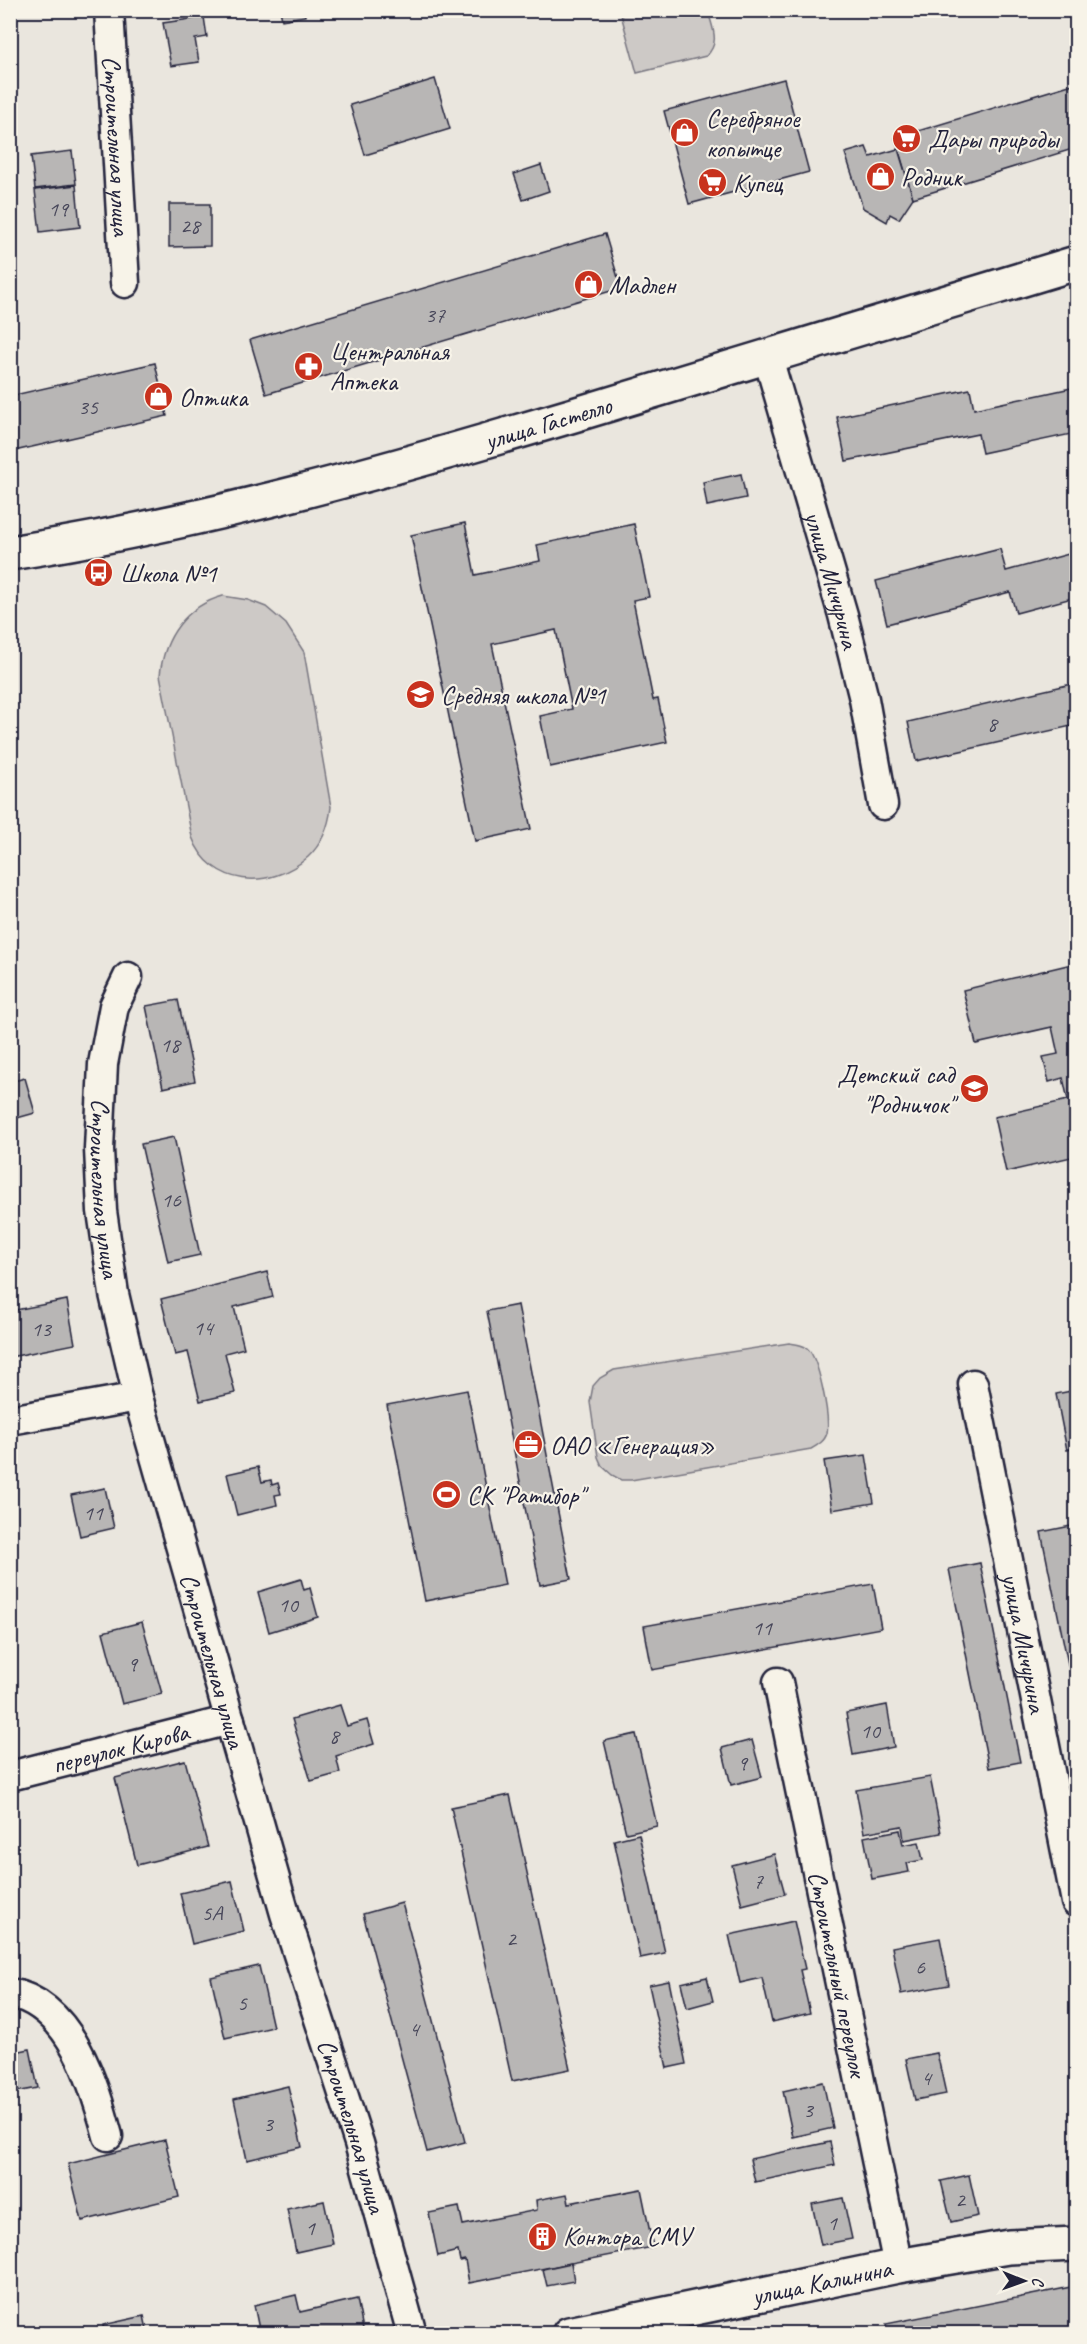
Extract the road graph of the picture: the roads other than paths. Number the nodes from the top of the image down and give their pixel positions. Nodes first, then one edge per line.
1 (109, 10) edge
2 (1077, 263) edge
3 (125, 283) dead end
4 (768, 357) junction
5 (10, 553) edge
6 (883, 805) dead end
7 (128, 977) dead end
8 (973, 1384) dead end
9 (138, 1397) junction
10 (10, 1420) edge
11 (778, 1683) dead end
12 (230, 1720) junction
13 (10, 1776) edge
14 (1077, 1902) edge
15 (10, 1993) edge
16 (108, 2136) dead end
17 (1077, 2244) edge
18 (898, 2266) junction
19 (412, 2334) edge
20 (569, 2334) edge

1 - 3 street, Строительная улица
2 - 4 main road, улица Гастелло
4 - 5 main road, улица Гастелло
4 - 6 street, улица Мичурина
7 - 9 street, Строительная улица
8 - 14 street, улица Мичурина
9 - 10 street
9 - 12 street, Строительная улица
11 - 18 street, Строительный переулок
12 - 13 street, переулок Кирова
12 - 19 street, Строительная улица
15 - 16 street
17 - 18 main road, улица Калинина
18 - 20 main road, улица Калинина

